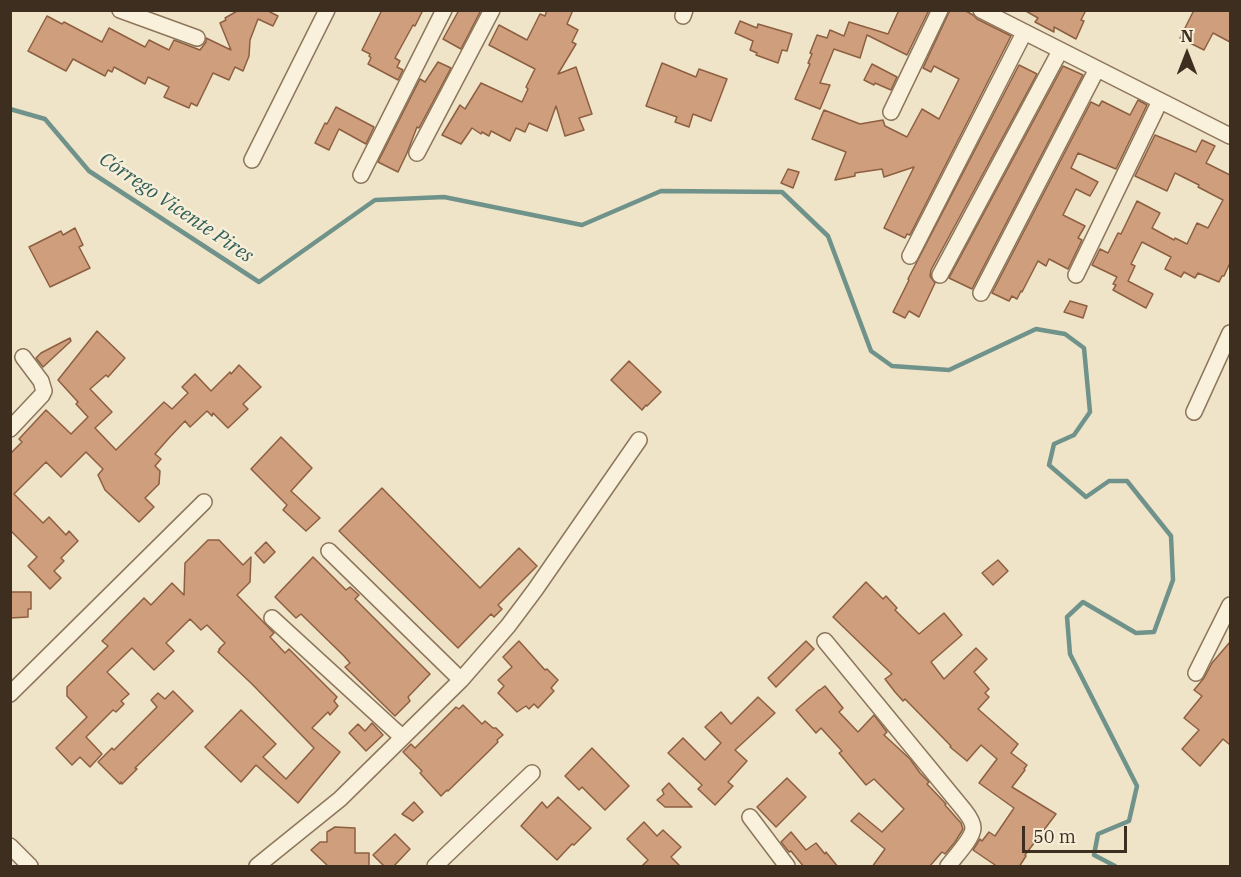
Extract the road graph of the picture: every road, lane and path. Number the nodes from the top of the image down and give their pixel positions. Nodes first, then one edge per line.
1 (120, 10) edge
2 (327, 10) edge
3 (444, 10) edge
4 (492, 10) edge
5 (940, 10) edge
6 (981, 10) edge
7 (1024, 33) junction
8 (196, 38) dead end
9 (1060, 51) junction
10 (1097, 69) junction
11 (1160, 101) junction
12 (891, 111) dead end
13 (1230, 136) edge
14 (417, 153) dead end
15 (252, 160) dead end
16 (361, 175) dead end
17 (910, 256) dead end
18 (940, 275) dead end
19 (1076, 275) dead end
20 (981, 294) dead end
21 (1230, 333) edge
22 (23, 357) dead end
23 (1194, 412) dead end
24 (10, 429) edge
25 (639, 440) dead end
26 (204, 502) dead end
27 (329, 551) dead end
28 (1230, 605) edge
29 (272, 618) dead end
30 (825, 641) dead end
31 (1197, 673) dead end
32 (461, 680) junction
33 (10, 694) edge
34 (402, 737) junction
35 (532, 773) dead end
36 (750, 817) dead end
37 (10, 846) edge
38 (30, 867) edge
39 (258, 867) edge
40 (435, 867) edge
41 (787, 867) edge
42 (948, 867) edge

1 - 8 street
2 - 15 street
3 - 16 street
4 - 14 street
5 - 12 street
6 - 7 street
7 - 9 street
7 - 17 street
9 - 10 street
9 - 18 street
10 - 11 street
10 - 20 street
11 - 13 street
11 - 19 street
21 - 23 street
22 - 24 street
25 - 32 street
26 - 33 street
27 - 32 street
28 - 31 street
29 - 34 street
30 - 42 street
32 - 34 street
34 - 39 street
35 - 40 street
36 - 41 street
37 - 38 street

